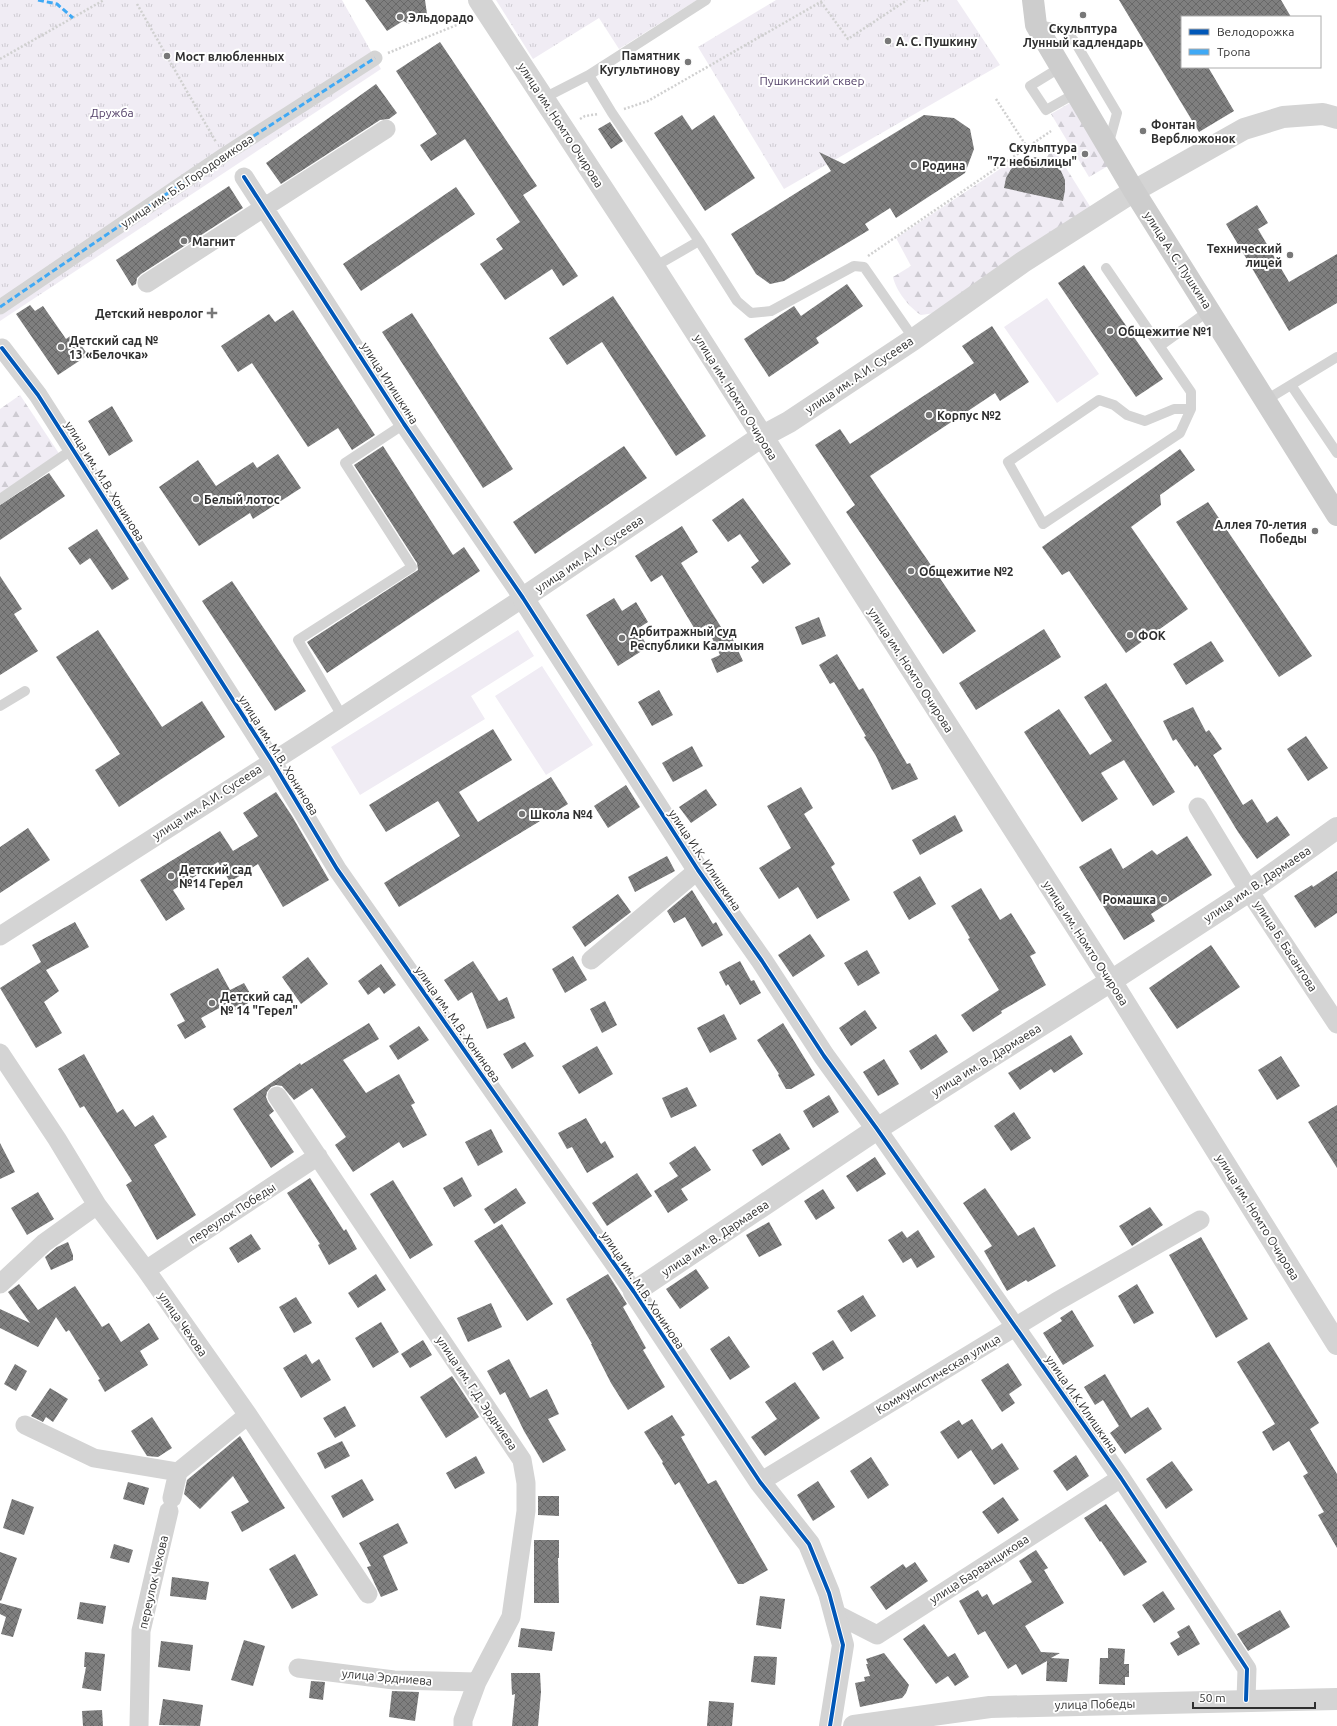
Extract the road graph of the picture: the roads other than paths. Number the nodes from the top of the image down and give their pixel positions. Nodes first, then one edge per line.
1 (479, 0) edge
2 (706, 0) edge
3 (1033, 0) edge
4 (1036, 25) junction
5 (375, 58) road end
6 (1061, 67) junction
7 (589, 75) junction
8 (1076, 93) junction
9 (544, 98) junction
10 (1337, 118) edge
11 (386, 129) dead end
12 (1108, 148) junction
13 (244, 177) dead end
14 (1134, 191) junction
15 (264, 208) junction
16 (699, 241) junction
17 (654, 267) junction
18 (1106, 268) dead end
19 (147, 283) dead end
20 (0, 308) edge
21 (1210, 310) junction
22 (914, 339) junction
23 (1160, 346) junction
24 (2, 348) dead end
25 (1337, 357) edge
26 (1291, 386) junction
27 (1266, 400) junction
28 (1192, 409) junction
29 (404, 424) junction
30 (761, 437) junction
31 (73, 449) junction
32 (1337, 453) edge
33 (0, 498) edge
34 (1336, 512) edge
35 (523, 598) junction
36 (24, 691) dead end
37 (0, 706) edge
38 (342, 716) junction
39 (272, 761) junction
40 (1198, 807) dead end
41 (1337, 828) edge
42 (698, 870) junction
43 (1249, 890) junction
44 (0, 936) edge
45 (591, 960) dead end
46 (1111, 981) junction
47 (1337, 1024) edge
48 (0, 1053) edge
49 (277, 1096) dead end
50 (877, 1130) junction
51 (318, 1156) junction
52 (98, 1205) junction
53 (1200, 1220) dead end
54 (146, 1270) junction
55 (0, 1284) edge
56 (634, 1292) junction
57 (1015, 1326) junction
58 (1337, 1344) edge
59 (248, 1415) junction
60 (25, 1425) dead end
61 (178, 1472) junction
62 (1121, 1478) junction
63 (760, 1482) junction
64 (368, 1594) dead end
65 (834, 1613) junction
66 (298, 1668) dead end
67 (477, 1682) junction
68 (1337, 1699) edge
69 (1246, 1700) junction
70 (139, 1726) edge
71 (463, 1726) edge
72 (830, 1726) edge
73 (854, 1726) edge

1 - 9 street, улица им. Номто Очирова
2 - 7 lane
3 - 4 main road, улица А. С. Пушкина
4 - 6 main road, улица А. С. Пушкина
4 - 12 lane
5 - 20 street, улица им. Б.Б.Городовикова
6 - 8 main road, улица А. С. Пушкина
6 - 8 lane
7 - 9 lane
7 - 16 lane
8 - 12 main road, улица А. С. Пушкина
9 - 17 street, улица им. Номто Очирова
10 - 14 street, улица им. А.И. Сусеева
11 - 15 street
12 - 14 main road, улица А. С. Пушкина
13 - 15 street, улица Илишкина
14 - 21 main road, улица А. С. Пушкина
14 - 22 street, улица им. А.И. Сусеева
15 - 19 street
15 - 29 street, улица Илишкина
16 - 17 lane
16 - 22 lane
17 - 30 street, улица им. Номто Очирова
18 - 23 lane
21 - 23 lane
21 - 27 main road, улица А. С. Пушкина
22 - 30 street, улица им. А.И. Сусеева
23 - 28 lane
24 - 31 street, улица им. М.В. Хонинова
25 - 26 lane
26 - 27 lane
26 - 32 lane
27 - 34 main road, улица А. С. Пушкина
28 - 28 lane
29 - 35 street, улица Илишкина
29 - 38 lane
30 - 35 street, улица им. А.И. Сусеева
30 - 46 street, улица им. Номто Очирова
31 - 33 lane
31 - 39 street, улица им. М.В. Хонинова
35 - 38 street, улица им. А.И. Сусеева
35 - 42 street, улица И.К. Илишкина
36 - 37 lane
38 - 39 street, улица им. А.И. Сусеева
39 - 44 street, улица им. А.И. Сусеева
39 - 56 street, улица им. М.В. Хонинова
40 - 43 street, улица Б. Басангова
41 - 43 street, улица им. В. Дармаева
42 - 45 street
42 - 50 street, улица И.К. Илишкина
43 - 46 street, улица им. В. Дармаева
43 - 47 street, улица Б. Басангова
46 - 50 street, улица им. В. Дармаева
46 - 58 street, улица им. Номто Очирова
48 - 52 street, улица Чехова
49 - 51 street, улица им. Г.Д. Эрдниева
50 - 56 street, улица им. В. Дармаева
50 - 57 street, улица И.К.Илишкина
51 - 54 street, переулок Победы
51 - 67 street, улица им. Г.Д. Эрдниева
52 - 54 street, улица Чехова
52 - 55 street
53 - 57 street, Коммунистическая улица
54 - 59 street, улица Чехова
56 - 63 street, улица им. М.В. Хонинова
57 - 62 street, улица И.К.Илишкина
57 - 63 street, Коммунистическая улица
59 - 61 street
59 - 64 street, улица Чехова
60 - 61 street
61 - 70 street, переулок Чехова
62 - 65 street, улица Барванцикова
62 - 69 street, улица И.К.Илишкина
63 - 65 street, улица им. М.В. Хонинова
65 - 72 street, улица им. М.В. Хонинова
66 - 67 street, улица Эрдниева
67 - 71 street, улица им. Г.Д. Эрдниева
68 - 69 street, улица Победы
69 - 73 street, улица Победы

